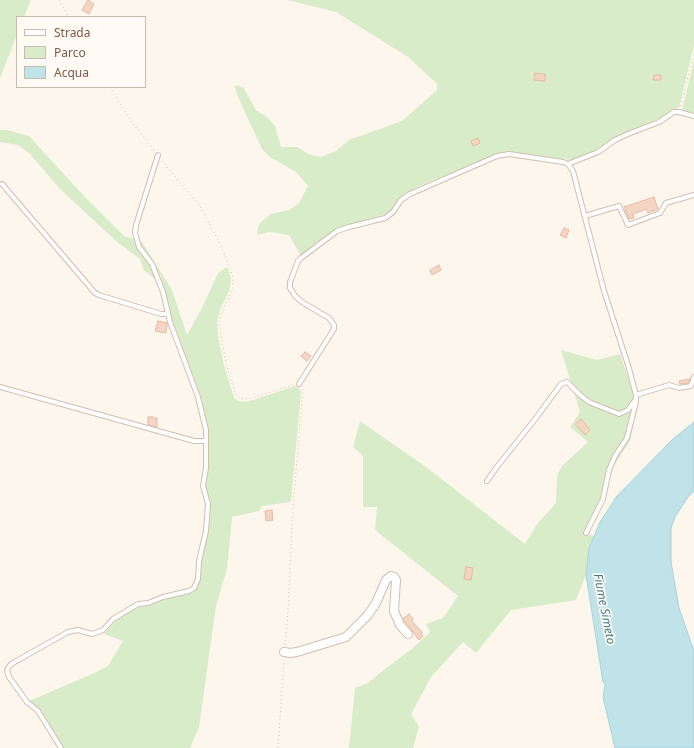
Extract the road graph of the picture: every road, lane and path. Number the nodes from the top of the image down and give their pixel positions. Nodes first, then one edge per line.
1 (59, 0) edge
2 (69, 16) edge
3 (694, 53) edge
4 (111, 88) edge
5 (679, 112) junction
6 (694, 116) edge
7 (158, 155) junction
8 (568, 164) junction
9 (2, 184) dead end
10 (694, 195) edge
11 (585, 216) junction
12 (168, 314) junction
13 (694, 377) edge
14 (299, 384) junction
15 (0, 387) edge
16 (636, 397) junction
17 (205, 441) junction
18 (487, 481) dead end
19 (586, 533) dead end
20 (408, 634) dead end
21 (284, 652) junction
22 (61, 748) edge
23 (278, 748) edge

1 - 2 path
3 - 5 path
4 - 7 path
5 - 6 lane
5 - 8 lane
7 - 12 lane
7 - 14 path
8 - 11 lane
8 - 14 lane
9 - 12 lane
10 - 11 lane
11 - 16 lane
12 - 17 lane
13 - 16 lane
14 - 21 path
15 - 17 lane
16 - 18 lane
16 - 19 lane
17 - 22 lane
20 - 21 street
21 - 23 path

